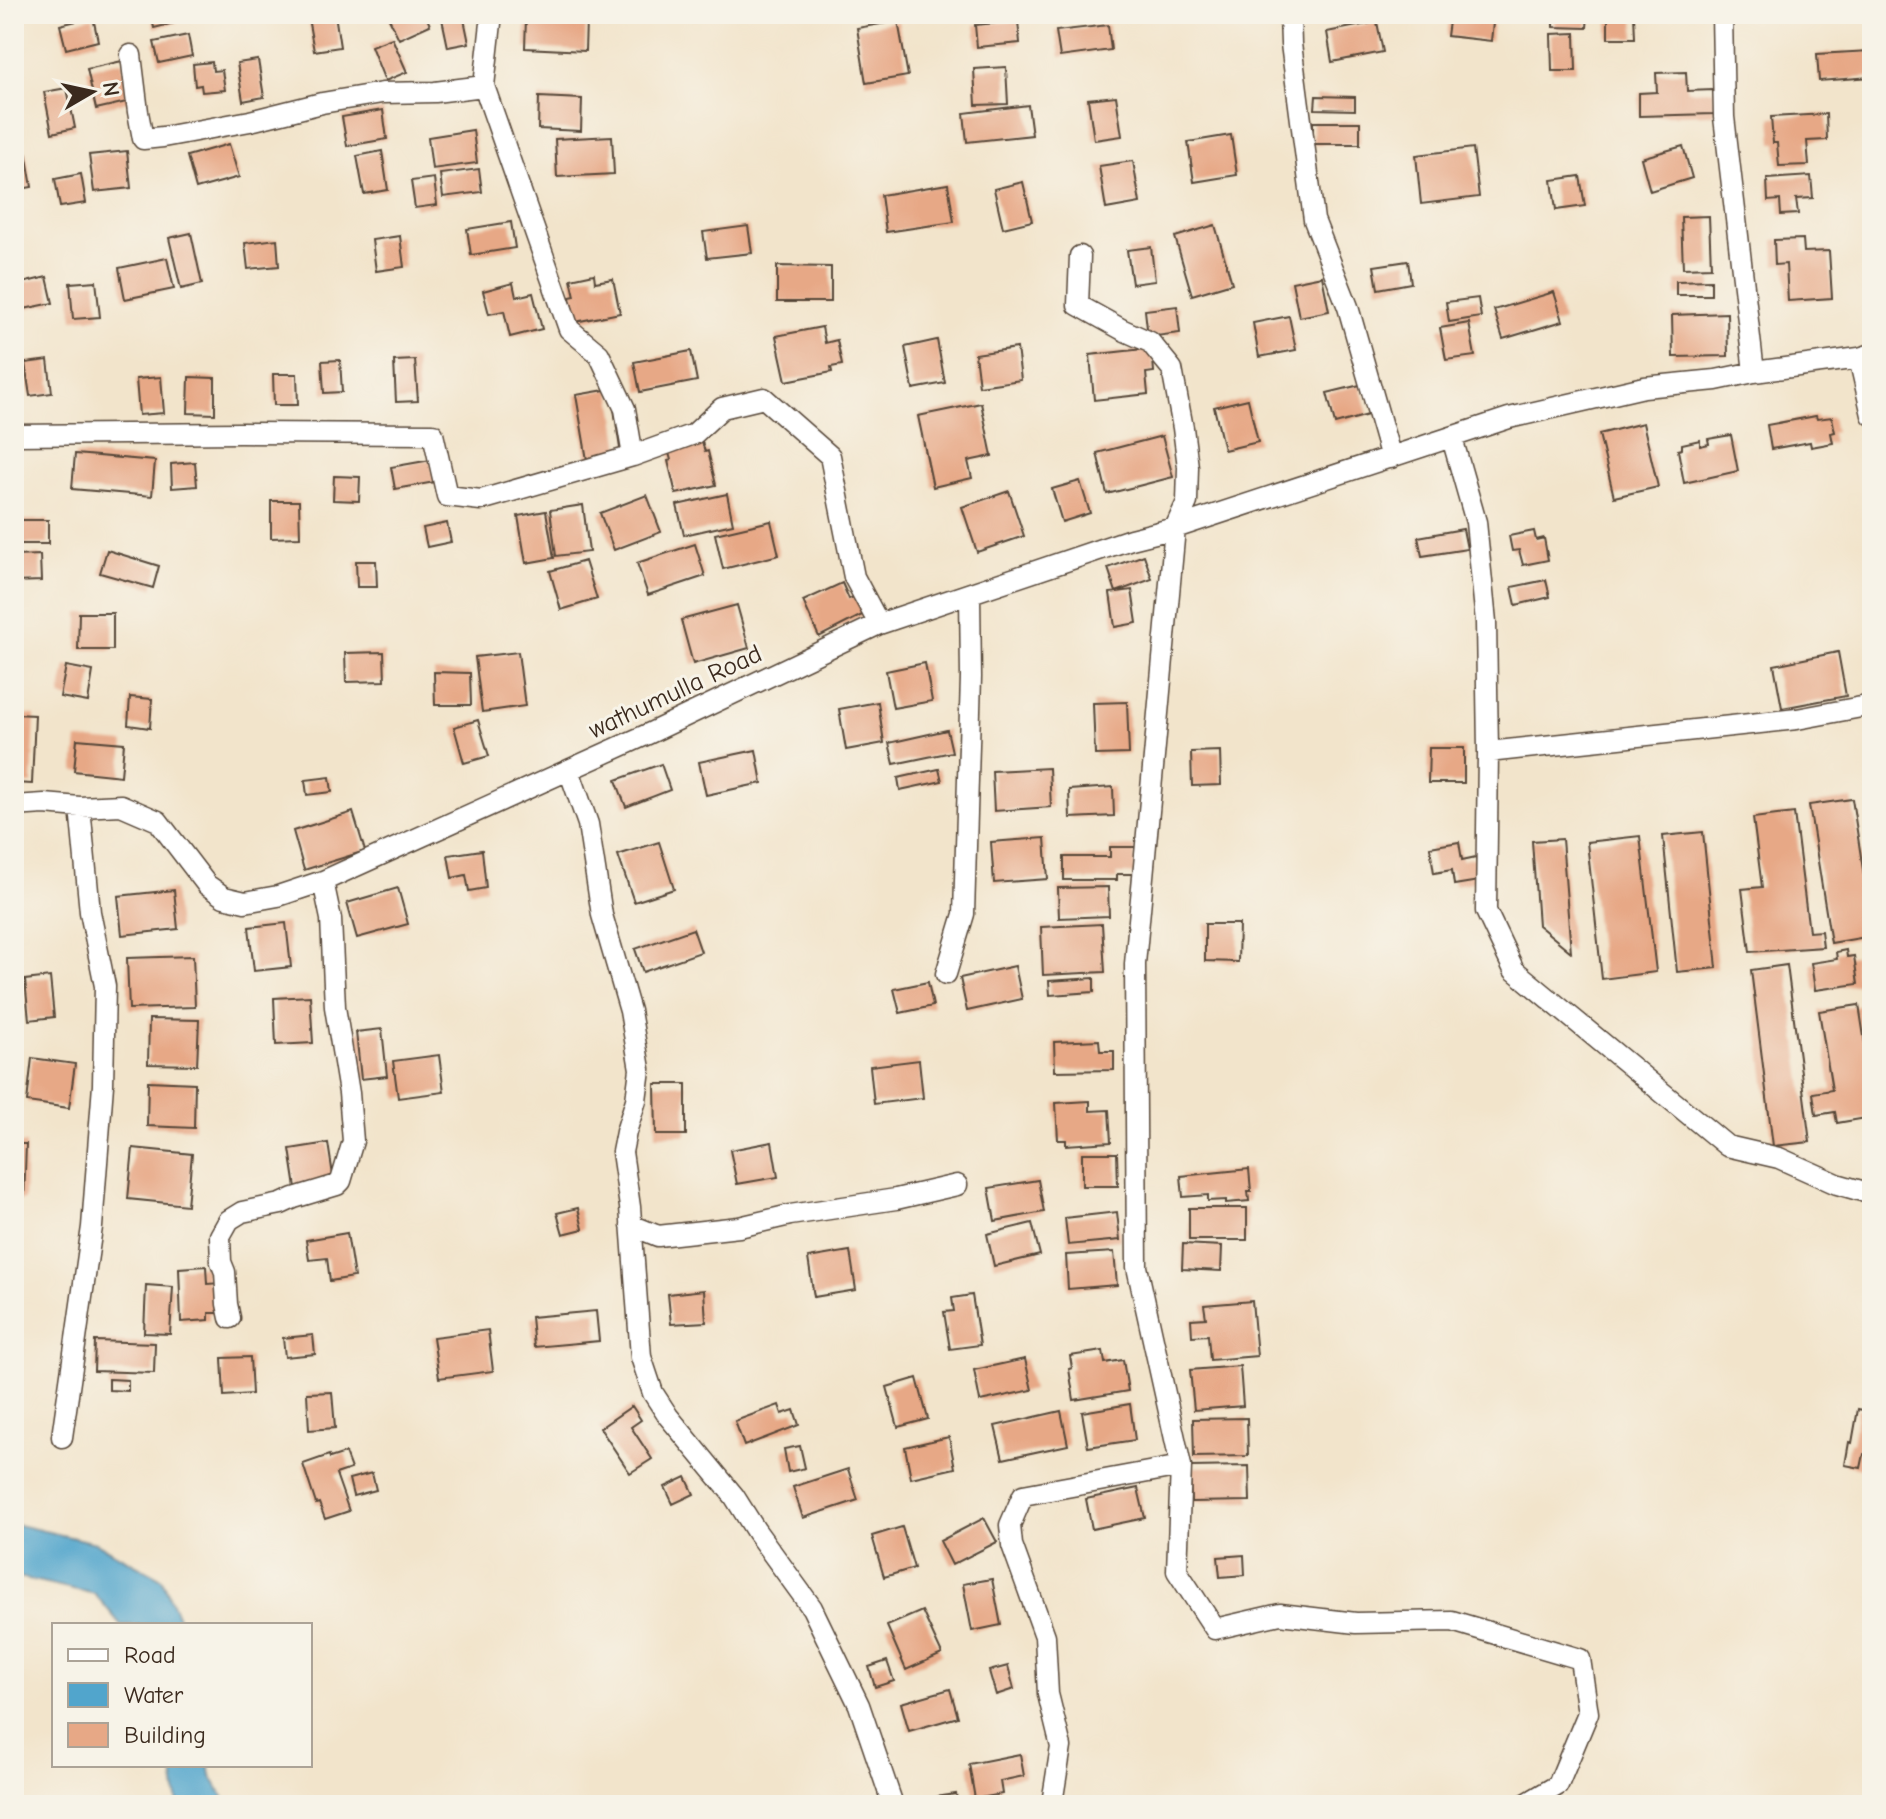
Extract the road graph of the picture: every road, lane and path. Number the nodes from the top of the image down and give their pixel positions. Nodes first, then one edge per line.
1 (492, 14) edge
2 (1290, 14) edge
3 (1722, 14) edge
4 (131, 55) dead end
5 (484, 86) junction
6 (1080, 256) dead end
7 (1865, 356) edge
8 (1754, 372) junction
9 (1872, 415) edge
10 (14, 435) edge
11 (1452, 438) junction
12 (633, 456) junction
13 (1391, 458) junction
14 (1175, 528) junction
15 (970, 594) junction
16 (879, 624) junction
17 (1872, 705) edge
18 (1488, 752) junction
19 (569, 770) junction
20 (14, 806) edge
21 (80, 807) junction
22 (323, 881) junction
23 (946, 974) dead end
24 (957, 1185) dead end
25 (1872, 1194) edge
26 (631, 1225) junction
27 (230, 1318) dead end
28 (62, 1437) dead end
29 (1181, 1466) junction
30 (893, 1805) edge
31 (1054, 1805) edge
32 (1524, 1805) edge

1 - 5 street
2 - 13 street
3 - 8 street
4 - 5 street
5 - 12 street
6 - 14 street
7 - 8 street, wathumulla Road
7 - 9 street
8 - 11 street, wathumulla Road
10 - 12 street
11 - 13 street, wathumulla Road
11 - 18 street
12 - 16 street
13 - 14 street, wathumulla Road
14 - 15 street, wathumulla Road
14 - 29 street
15 - 16 street, wathumulla Road
15 - 23 street
16 - 19 street, wathumulla Road
17 - 18 street
18 - 25 street
19 - 22 street, wathumulla Road
19 - 26 street
20 - 21 street, wathumulla Road
21 - 22 street, wathumulla Road
21 - 28 street
22 - 27 street
24 - 26 street
26 - 30 street
29 - 31 street
29 - 32 street

